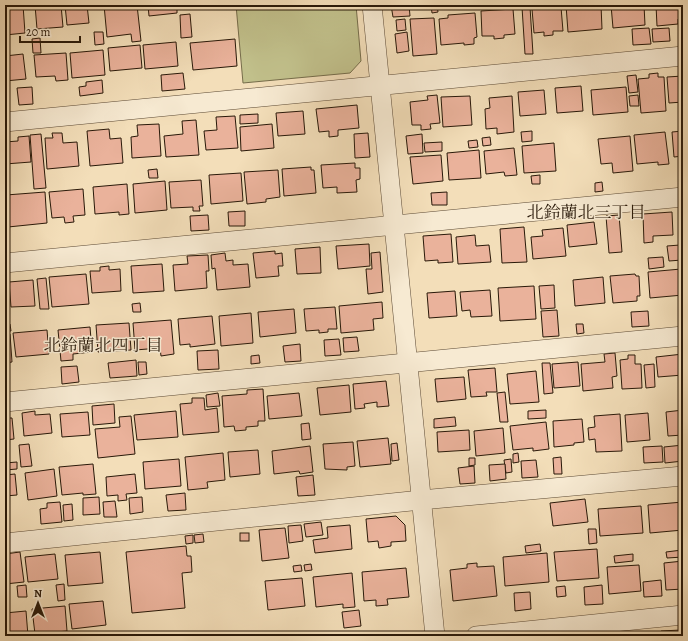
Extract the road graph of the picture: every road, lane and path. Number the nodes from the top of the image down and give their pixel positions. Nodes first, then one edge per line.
1 (372, 5) edge
2 (683, 56) edge
3 (380, 85) junction
4 (5, 122) edge
5 (683, 197) edge
6 (394, 225) junction
7 (5, 263) edge
8 (683, 336) edge
9 (408, 363) junction
10 (5, 402) edge
11 (683, 476) edge
12 (421, 500) junction
13 (5, 543) edge
14 (683, 615) edge
15 (435, 636) edge
16 (476, 636) edge

1 - 3 street
2 - 3 street
3 - 4 street
3 - 6 street
5 - 6 street
6 - 7 street
6 - 9 street
8 - 9 street
9 - 10 street
9 - 12 street
11 - 12 street
12 - 13 street
12 - 15 street
14 - 16 street

